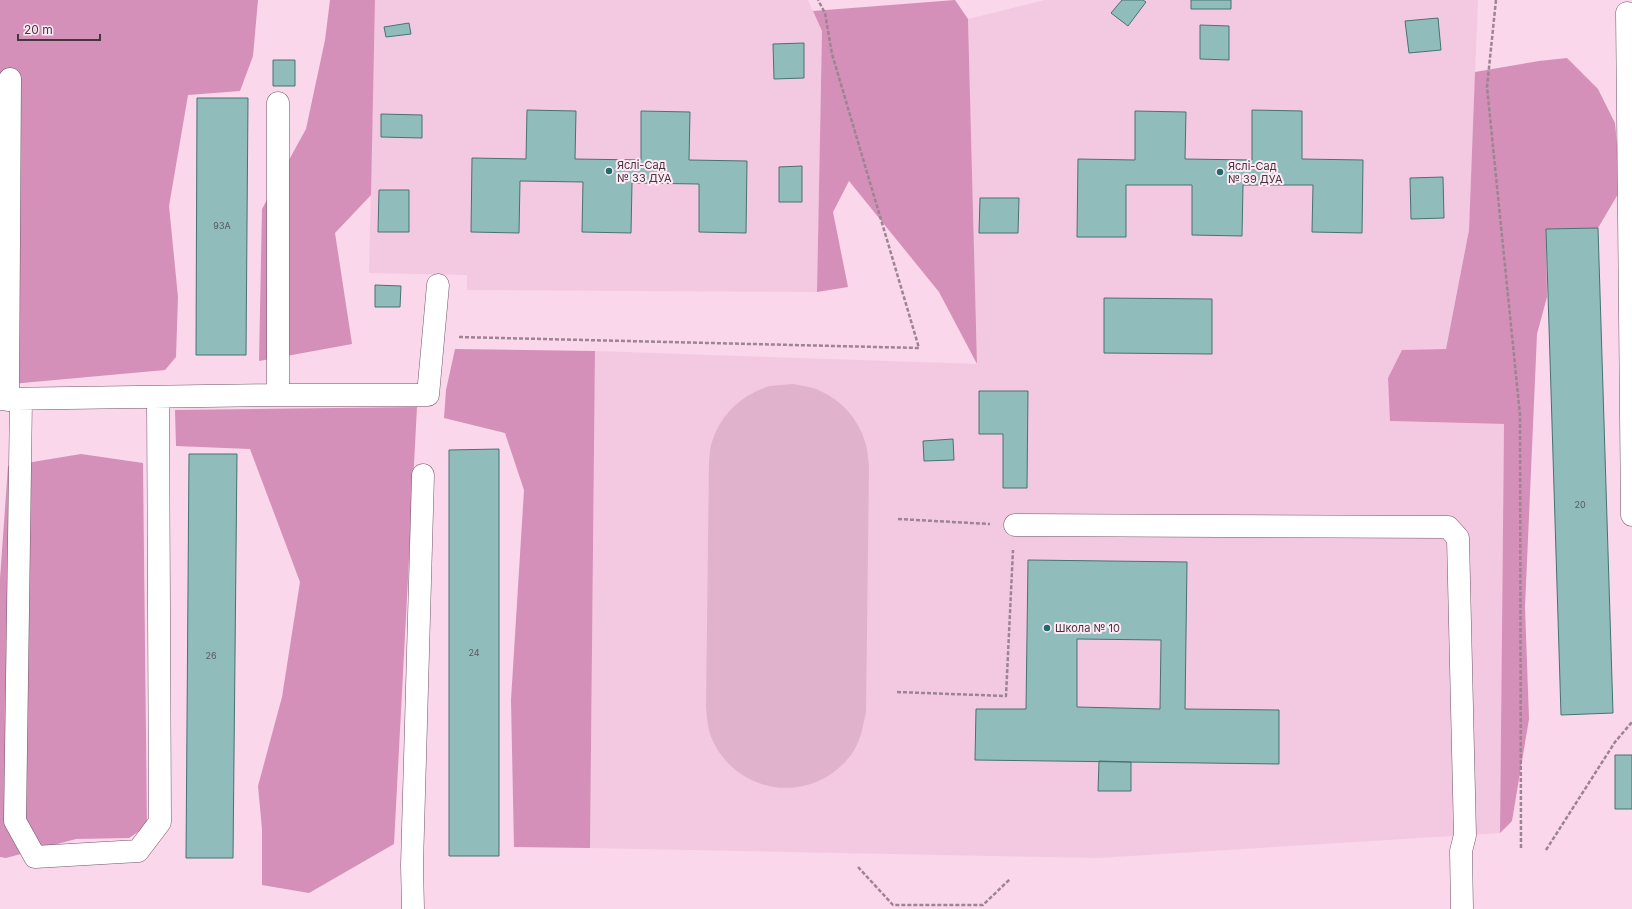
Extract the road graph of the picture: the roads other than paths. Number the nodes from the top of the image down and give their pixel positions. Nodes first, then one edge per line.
1 (1628, 9) edge
2 (10, 80) dead end
3 (278, 103) dead end
4 (438, 285) dead end
5 (278, 395) junction
6 (158, 397) junction
7 (10, 399) edge
8 (422, 475) dead end
9 (1632, 515) edge
10 (1015, 525) road end
11 (413, 909) edge
12 (1462, 909) edge

1 - 9 lane
2 - 7 lane
3 - 5 lane
4 - 5 lane
5 - 6 lane
6 - 7 lane
6 - 7 lane
8 - 11 lane
10 - 12 lane

